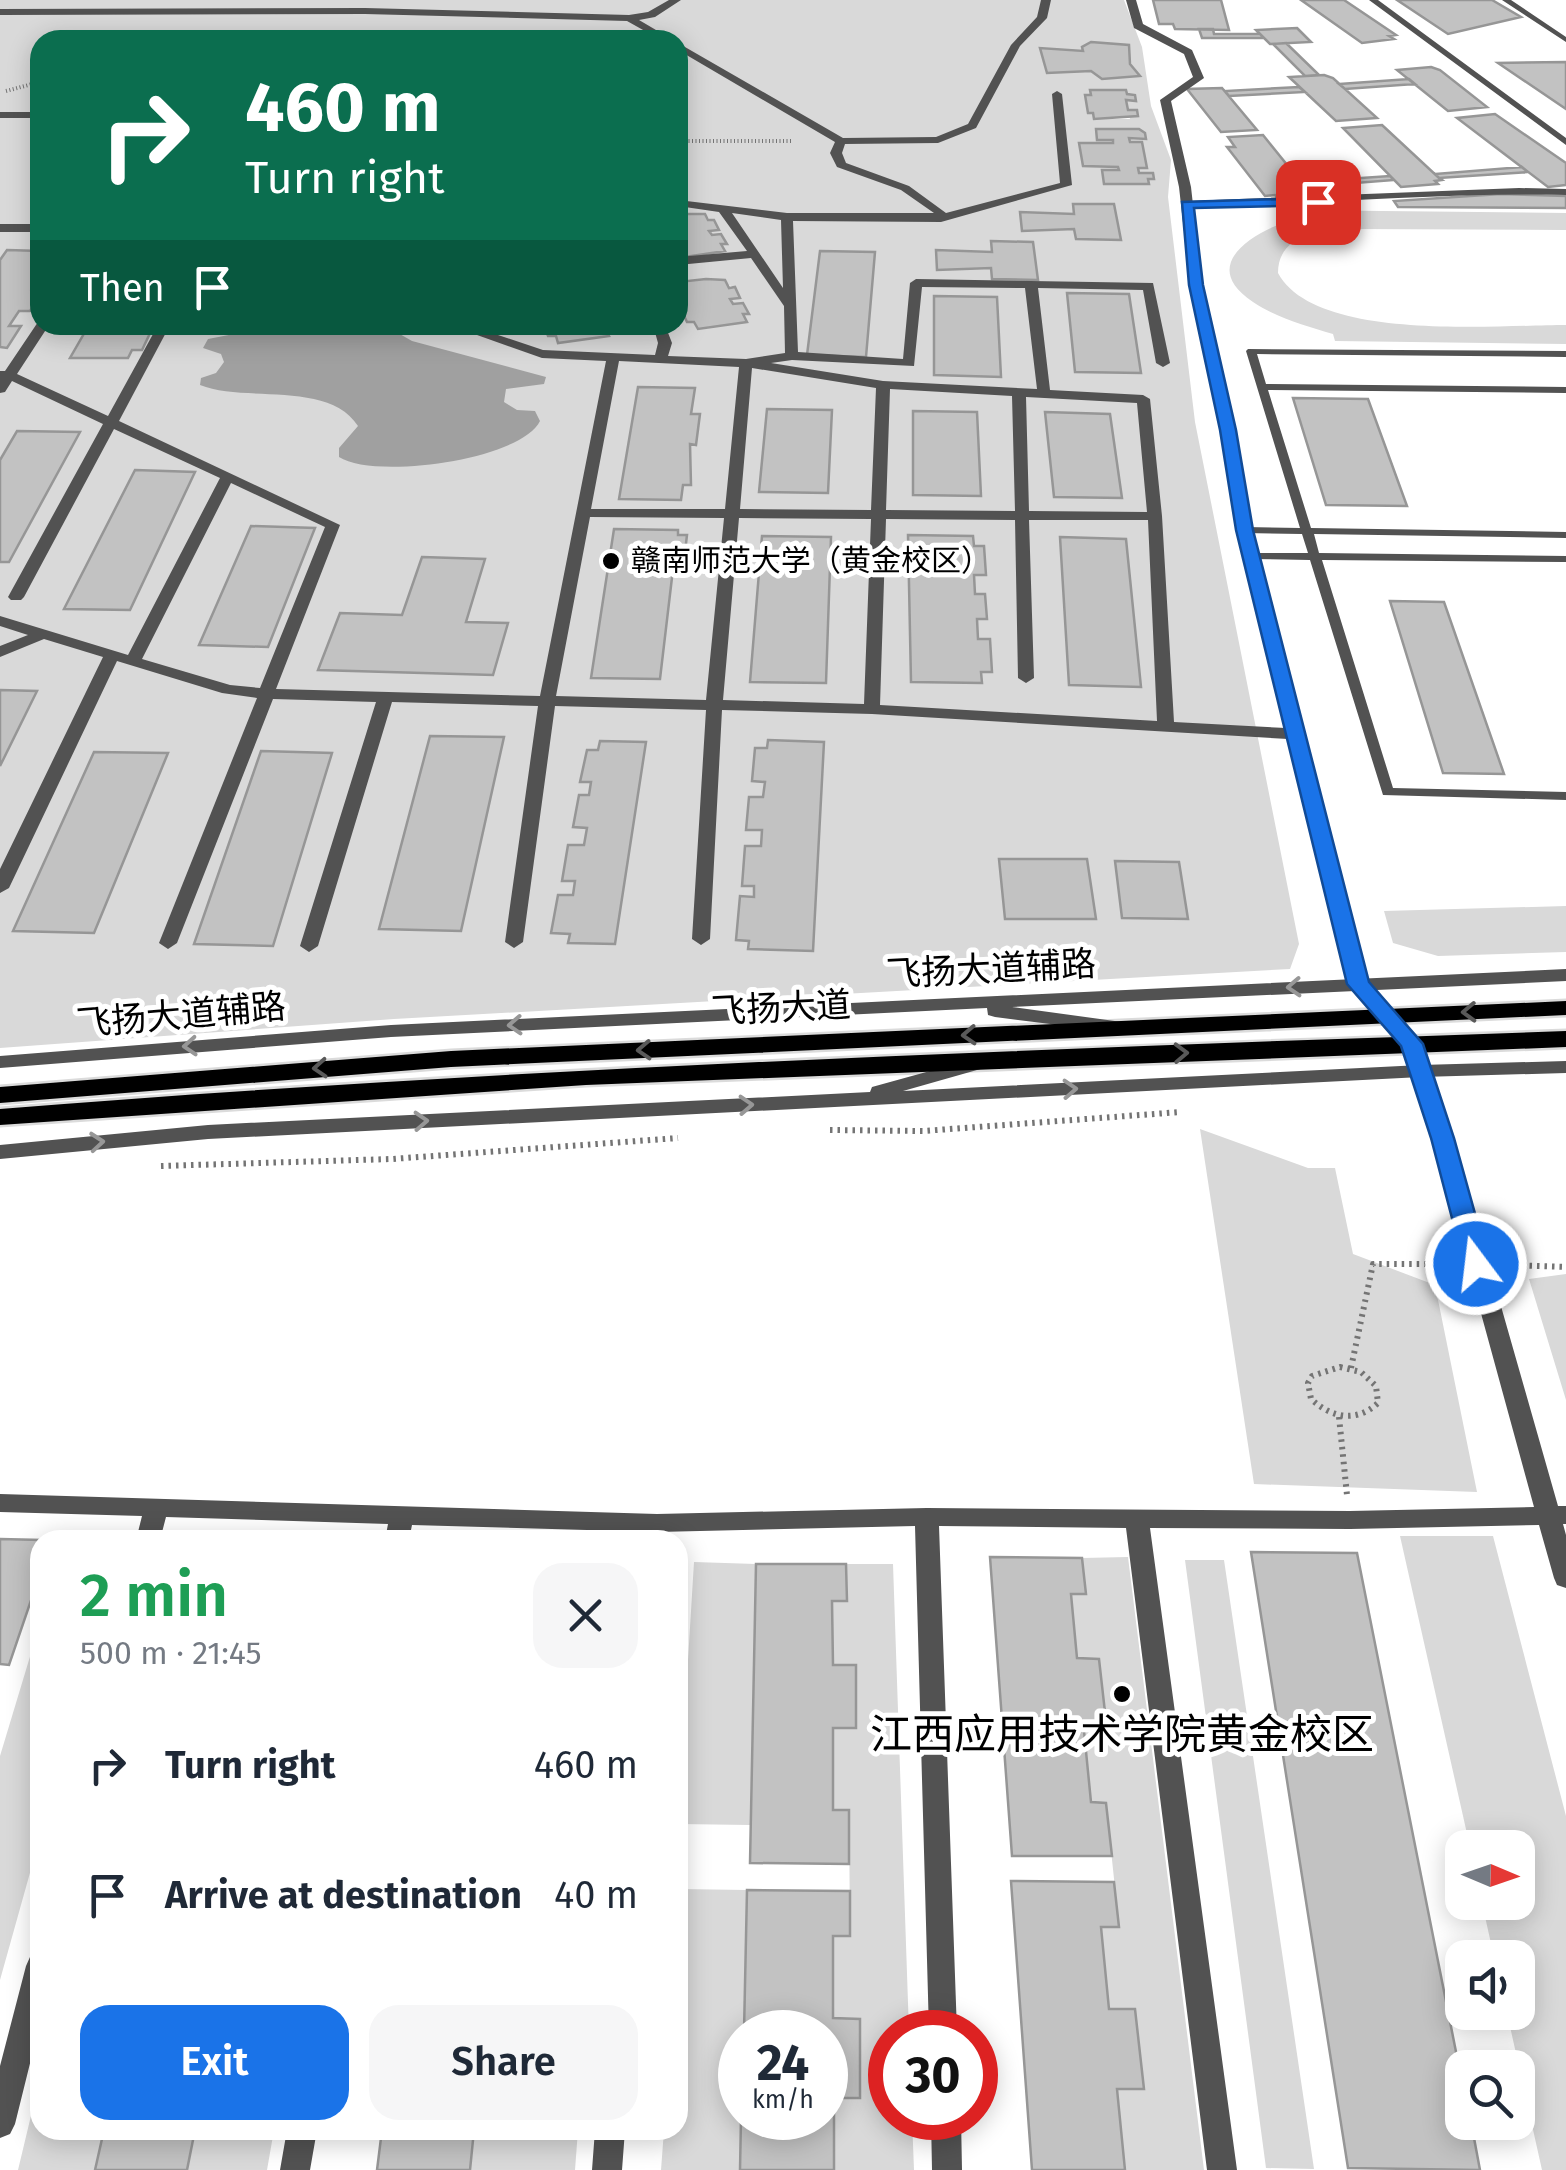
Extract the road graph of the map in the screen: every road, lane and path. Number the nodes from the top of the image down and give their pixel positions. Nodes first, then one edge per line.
1 (164, 0) edge
2 (676, 0) edge
3 (1046, 0) edge
4 (1131, 0) edge
5 (1373, 0) edge
6 (1506, 0) edge
7 (0, 12) edge
8 (158, 12) junction
9 (629, 18) junction
10 (650, 30) edge
11 (1566, 40) edge
12 (688, 52) edge
13 (30, 84) edge
14 (0, 92) edge
15 (1057, 94) dead end
16 (0, 115) edge
17 (30, 115) edge
18 (688, 141) edge
19 (841, 141) junction
20 (1566, 142) edge
21 (1566, 192) edge
22 (1187, 204) junction
23 (688, 205) edge
24 (724, 211) junction
25 (787, 216) junction
26 (941, 218) junction
27 (0, 228) edge
28 (30, 228) edge
29 (756, 254) junction
30 (688, 259) edge
31 (1031, 285) junction
32 (788, 304) junction
33 (35, 335) edge
34 (159, 335) edge
35 (485, 335) edge
36 (662, 335) edge
37 (1566, 354) edge
38 (792, 356) junction
39 (613, 357) junction
40 (660, 360) junction
41 (1163, 363) dead end
42 (746, 364) junction
43 (5, 375) edge
44 (884, 385) junction
45 (1262, 387) junction
46 (0, 390) edge
47 (1565, 391) edge
48 (1020, 393) junction
49 (1044, 394) junction
50 (114, 423) junction
51 (228, 476) junction
52 (585, 513) junction
53 (735, 513) junction
54 (879, 513) junction
55 (1021, 514) junction
56 (1155, 516) junction
57 (1244, 530) junction
58 (1307, 531) junction
59 (1566, 535) edge
60 (1251, 556) junction
61 (1315, 556) junction
62 (1566, 559) edge
63 (16, 597) dead end
64 (0, 621) edge
65 (42, 634) junction
66 (0, 652) edge
67 (112, 655) junction
68 (133, 661) junction
69 (1026, 678) dead end
70 (267, 694) junction
71 (385, 699) junction
72 (547, 703) junction
73 (714, 708) junction
74 (872, 709) junction
75 (1166, 728) junction
76 (1295, 734) junction
77 (1566, 796) edge
78 (0, 888) edge
79 (701, 939) dead end
80 (514, 942) dead end
81 (168, 943) dead end
82 (309, 946) dead end
83 (1566, 975) edge
84 (1358, 984) junction
85 (941, 1004) junction
86 (1566, 1008) edge
87 (1384, 1014) junction
88 (1127, 1027) junction
89 (1566, 1038) edge
90 (1412, 1044) junction
91 (86, 1054) junction
92 (990, 1060) junction
93 (0, 1062) edge
94 (1566, 1067) edge
95 (1421, 1071) junction
96 (0, 1078) edge
97 (0, 1095) edge
98 (844, 1100) junction
99 (1192, 1110) dead end
100 (0, 1117) edge
101 (819, 1130) dead end
102 (686, 1136) dead end
103 (0, 1152) edge
104 (146, 1167) dead end
105 (1476, 1264) junction
106 (1566, 1267) edge
107 (1351, 1368) junction
108 (1339, 1417) junction
109 (0, 1503) edge
110 (156, 1507) junction
111 (1558, 1516) edge
112 (927, 1517) junction
113 (1137, 1517) junction
114 (1350, 1520) junction
115 (399, 1528) edge
116 (150, 1530) edge
117 (570, 1530) edge
118 (675, 1530) edge
119 (1566, 1578) edge
120 (30, 2006) edge
121 (942, 2010) edge
122 (0, 2124) edge
123 (300, 2140) edge
124 (609, 2140) edge
125 (946, 2140) edge
126 (295, 2170) edge
127 (607, 2170) edge
128 (947, 2170) edge
129 (1222, 2170) edge

1 - 8 street
2 - 9 street
3 - 19 street
4 - 22 street
5 - 20 lane
6 - 11 lane
7 - 8 street
8 - 9 street
9 - 10 street
12 - 19 street
13 - 14 path
15 - 26 street
16 - 17 street
18 - 19 path
19 - 26 street
21 - 22 lane
22 - 57 street
23 - 24 street
24 - 25 street
24 - 29 street
25 - 26 street
25 - 32 street
27 - 28 street
29 - 30 street
29 - 32 street
31 - 38 street
31 - 41 street
31 - 49 street
32 - 38 street
33 - 43 street
34 - 50 street
35 - 39 street
36 - 40 street
37 - 45 lane
38 - 42 street
39 - 40 street
39 - 52 street
40 - 42 street
42 - 44 street
42 - 53 street
43 - 46 street
43 - 50 street
44 - 48 street
44 - 54 street
45 - 47 lane
45 - 58 lane
48 - 49 street
48 - 55 street
49 - 56 street
50 - 51 street
50 - 63 street
51 - 68 street
51 - 70 street
52 - 53 street
52 - 72 street
53 - 54 street
53 - 73 street
54 - 55 street
54 - 74 street
55 - 56 street
55 - 69 street
56 - 75 street
57 - 58 lane
57 - 60 street
58 - 59 lane
58 - 61 lane
60 - 61 lane
60 - 76 street
61 - 62 lane
61 - 77 lane
64 - 65 street
65 - 66 street
65 - 67 street
67 - 68 street
67 - 78 street
68 - 70 street
70 - 71 street
70 - 81 street
71 - 72 street
71 - 82 street
72 - 73 street
72 - 80 street
73 - 74 street
73 - 79 street
74 - 75 street
75 - 76 street
76 - 84 street
83 - 84 street, 飞扬大道辅路
84 -> 85 street, 飞扬大道辅路
84 - 87 street
85 - 88 street
85 -> 91 street, 飞扬大道辅路
86 -> 87 main road, 飞扬大道
87 - 88 main road, 飞扬大道
87 - 90 street
88 -> 97 main road, 飞扬大道
89 - 90 main road, 飞扬大道
92 -> 90 main road, 飞扬大道
90 - 95 street
91 - 93 street, 飞扬大道辅路
91 - 96 street
92 - 98 street
92 - 100 main road, 飞扬大道
94 - 95 street
98 -> 95 street
95 - 105 street
103 -> 98 street
99 - 101 path
102 - 104 path
105 - 106 path
105 - 107 path
105 - 111 street
107 - 108 path
107 - 108 path
108 - 114 path
109 - 110 street
110 - 115 street
110 - 116 street
111 - 114 street
111 - 119 street
112 - 113 street
112 - 118 street
112 - 121 street
113 - 114 street
113 - 129 street
115 - 117 street
120 - 122 street
123 - 126 street
124 - 127 street
125 - 128 street

